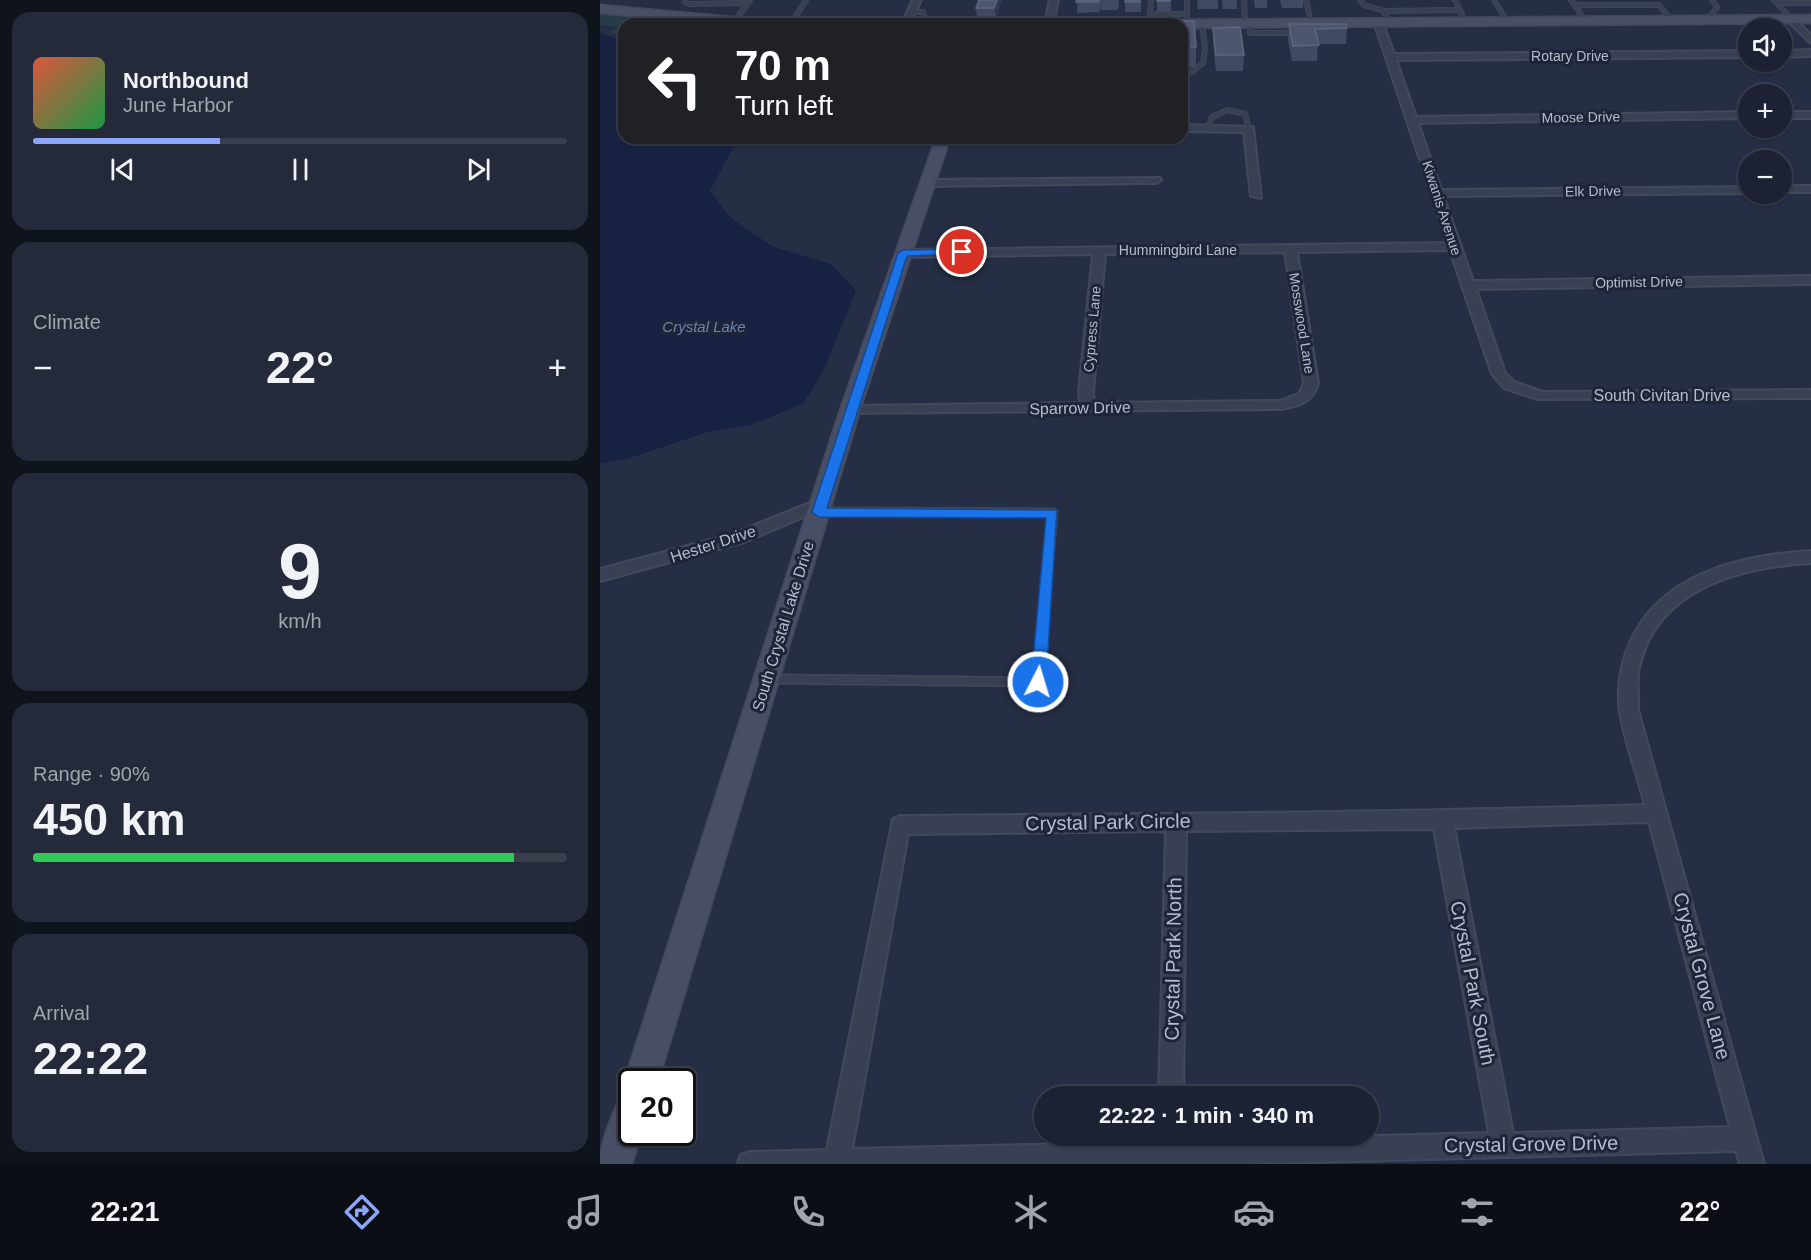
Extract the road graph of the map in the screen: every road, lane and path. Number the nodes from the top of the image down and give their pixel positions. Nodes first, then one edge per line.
1 (656, 0) edge
2 (686, 0) edge
3 (806, 0) edge
4 (916, 0) edge
5 (1054, 0) edge
6 (1151, 0) edge
7 (1187, 0) edge
8 (1244, 0) edge
9 (1306, 0) edge
10 (1360, 0) edge
11 (1455, 0) edge
12 (1494, 0) edge
13 (1654, 0) edge
14 (1712, 0) edge
15 (1775, 1) edge
16 (714, 2) edge
17 (749, 2) edge
18 (1573, 2) edge
19 (1811, 3) edge
20 (1659, 5) junction
21 (600, 9) edge
22 (911, 12) junction
23 (645, 13) junction
24 (1150, 14) junction
25 (1462, 16) junction
26 (701, 18) edge
27 (737, 18) edge
28 (794, 18) edge
29 (908, 18) edge
30 (925, 18) edge
31 (1050, 18) edge
32 (1148, 18) edge
33 (1164, 18) edge
34 (1186, 18) edge
35 (1384, 18) junction
36 (1790, 18) edge
37 (1715, 19) junction
38 (1738, 19) edge
39 (1792, 19) edge
40 (1811, 19) edge
41 (1585, 20) junction
42 (1671, 20) junction
43 (1792, 20) edge
44 (1507, 21) junction
45 (1247, 23) junction
46 (1188, 25) edge
47 (1309, 27) junction
48 (1202, 29) junction
49 (1811, 40) edge
50 (1811, 53) edge
51 (1738, 54) edge
52 (1792, 54) edge
53 (1391, 57) junction
54 (1188, 73) edge
55 (1792, 115) edge
56 (1811, 115) edge
57 (1738, 116) edge
58 (1413, 120) junction
59 (1188, 128) edge
60 (1208, 128) junction
61 (1249, 129) junction
62 (941, 144) edge
63 (1156, 180) dead end
64 (927, 183) junction
65 (1792, 189) edge
66 (1811, 189) edge
67 (1738, 190) edge
68 (1437, 193) junction
69 (1257, 196) dead end
70 (1454, 246) junction
71 (1290, 249) junction
72 (1099, 250) junction
73 (903, 253) junction
74 (1811, 280) edge
75 (1468, 285) junction
76 (1514, 387) joint
77 (1811, 394) edge
78 (1307, 395) joint
79 (1088, 408) junction
80 (850, 410) junction
81 (820, 508) junction
82 (1811, 556) edge
83 (600, 575) edge
84 (767, 679) junction
85 (1658, 813) junction
86 (1442, 820) junction
87 (1176, 821) junction
88 (645, 1068) edge
89 (1172, 1086) edge
90 (1747, 1139) junction
91 (1379, 1145) edge
92 (1503, 1145) junction
93 (621, 1146) edge
94 (1134, 1146) edge
95 (837, 1162) junction
96 (615, 1164) edge
97 (750, 1164) edge
98 (1752, 1164) edge

1 - 23 main road
2 - 16 lane
3 - 28 lane
4 - 22 street
5 - 31 street
6 - 24 lane
7 - 34 lane
8 - 45 lane
9 - 47 lane
10 - 35 lane
11 - 25 lane
12 - 44 lane
13 - 20 lane
14 - 37 lane
15 - 19 lane
15 - 36 lane
16 - 17 lane
17 - 27 lane
18 - 20 lane
18 - 41 lane
20 - 42 lane
21 - 23 main road
22 - 29 street
22 - 30 lane
23 - 26 main road
24 - 32 lane
24 - 33 lane
25 - 35 main road
25 - 44 main road
35 - 47 main road
35 - 53 street, Kiwanis Avenue
37 - 38 main road
37 - 42 main road
39 - 40 main road
41 - 42 main road
41 - 44 main road
43 - 49 street
45 - 47 main road
45 - 48 main road
46 - 48 main road
48 - 54 lane
50 - 52 street
51 - 53 street, Rotary Drive
53 - 58 street, Kiwanis Avenue
55 - 56 street
57 - 58 street, Moose Drive
58 - 68 street, Kiwanis Avenue
59 - 60 street
60 - 61 street
60 - 61 lane
61 - 69 street
62 - 64 main road, South Crystal Lake Drive
63 - 64 street
64 - 73 main road, South Crystal Lake Drive
65 - 66 street
67 - 68 street, Elk Drive
68 - 70 street, Kiwanis Avenue
70 - 71 street, Hummingbird Lane
70 - 75 street, Kiwanis Avenue
71 - 72 street, Hummingbird Lane
71 - 78 street, Mosswood Lane
72 - 73 street, Hummingbird Lane
72 - 79 street, Cypress Lane
73 - 80 main road, South Crystal Lake Drive
74 - 75 street, Optimist Drive
75 - 76 street, Kiwanis Avenue
76 - 77 street, South Civitan Drive
78 - 79 street, Sparrow Drive
79 - 80 street, Sparrow Drive
80 - 81 main road, South Crystal Lake Drive
81 - 83 street, Hester Drive
81 - 84 main road, South Crystal Lake Drive
81 - 84 lane
82 - 85 street
84 - 88 main road, South Crystal Lake Drive
85 - 86 street, Crystal Park Circle
85 - 90 street, Crystal Grove Lane
86 - 87 street, Crystal Park Circle
86 - 92 street, Crystal Park South
87 - 89 street, Crystal Park North
87 - 95 street, Crystal Park Circle
90 - 92 street, Crystal Grove Drive
90 - 98 street
91 - 92 street, Crystal Grove Drive
93 - 96 main road
94 - 95 street, Crystal Grove Drive
95 - 97 street, Crystal Grove Drive

